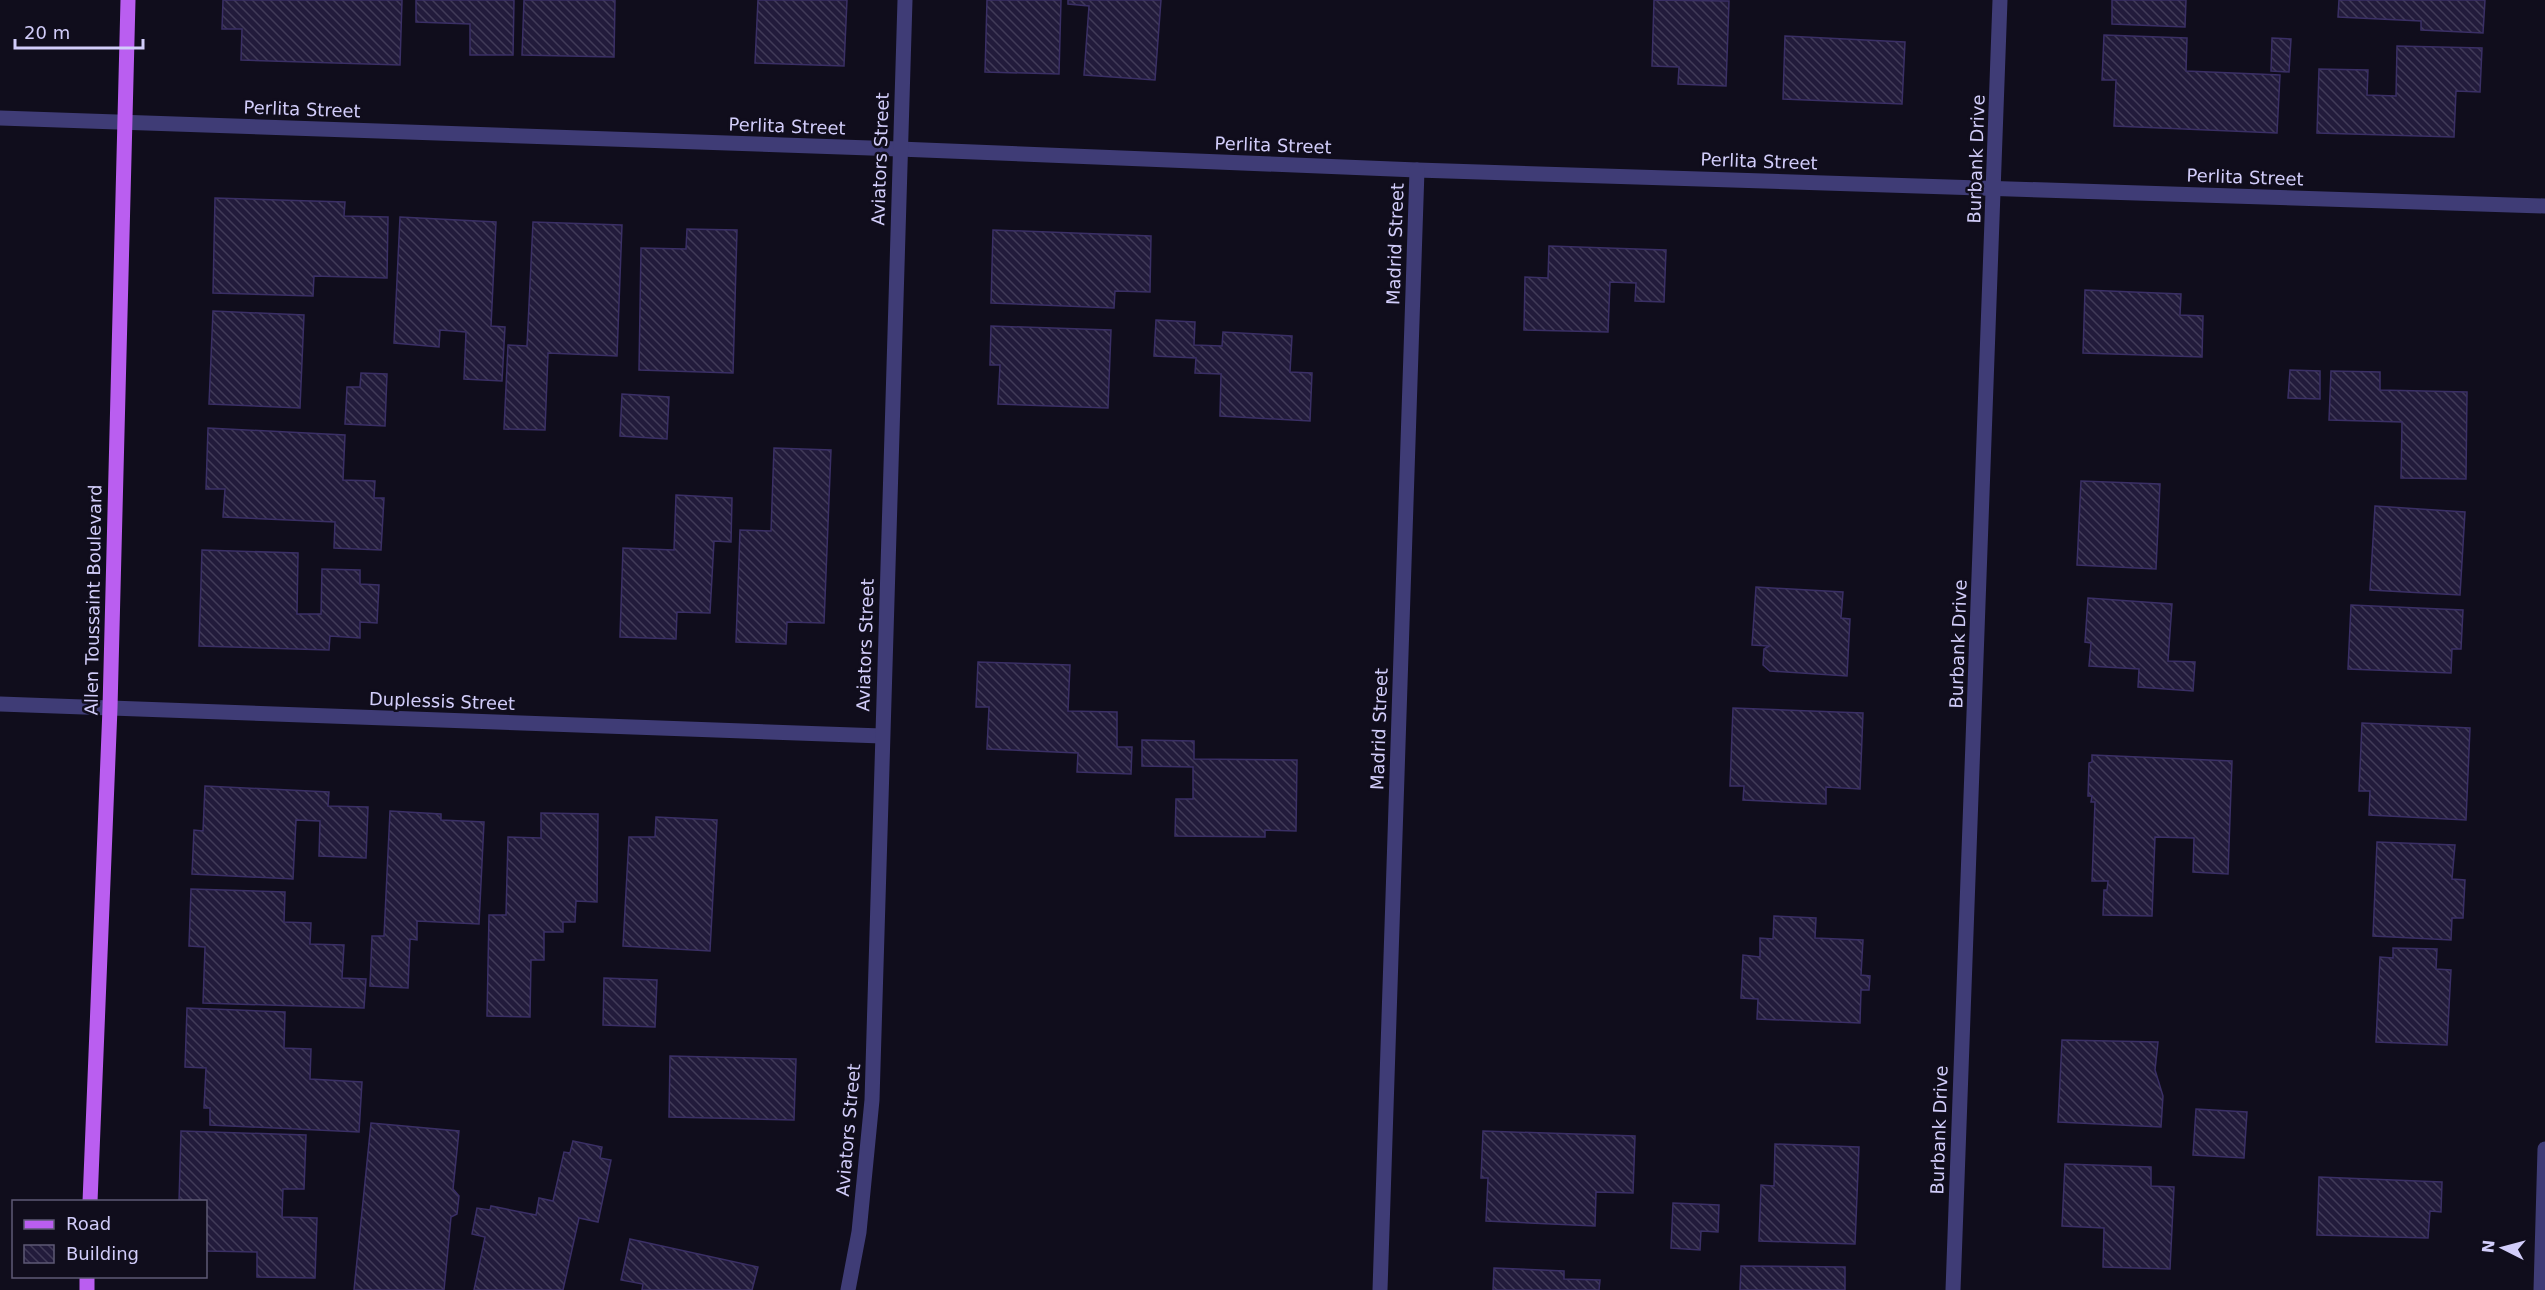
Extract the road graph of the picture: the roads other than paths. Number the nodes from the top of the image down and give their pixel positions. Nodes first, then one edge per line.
1 (128, 0) edge
2 (905, 0) edge
3 (2000, 0) edge
4 (0, 118) edge
5 (124, 123) junction
6 (899, 149) junction
7 (1417, 170) junction
8 (1994, 188) junction
9 (2545, 206) edge
10 (0, 704) edge
11 (110, 708) junction
12 (882, 736) junction
13 (2545, 1149) edge
14 (90, 1200) edge
15 (848, 1290) edge
16 (1380, 1290) edge
17 (1953, 1290) edge
18 (2541, 1290) edge

1 - 5 main road, Allen Toussaint Boulevard
2 - 6 street, Aviators Street
3 - 8 street, Burbank Drive
4 - 5 street, Perlita Street
5 - 6 street, Perlita Street
5 - 11 main road, Allen Toussaint Boulevard
6 - 7 street, Perlita Street
6 - 12 street, Aviators Street
7 - 8 street, Perlita Street
7 - 16 street, Madrid Street
8 - 9 street, Perlita Street
8 - 17 street, Burbank Drive
10 - 11 street, Duplessis Street
11 - 12 street, Duplessis Street
11 - 14 main road, Allen Toussaint Boulevard
12 - 15 street, Aviators Street
13 - 18 street

